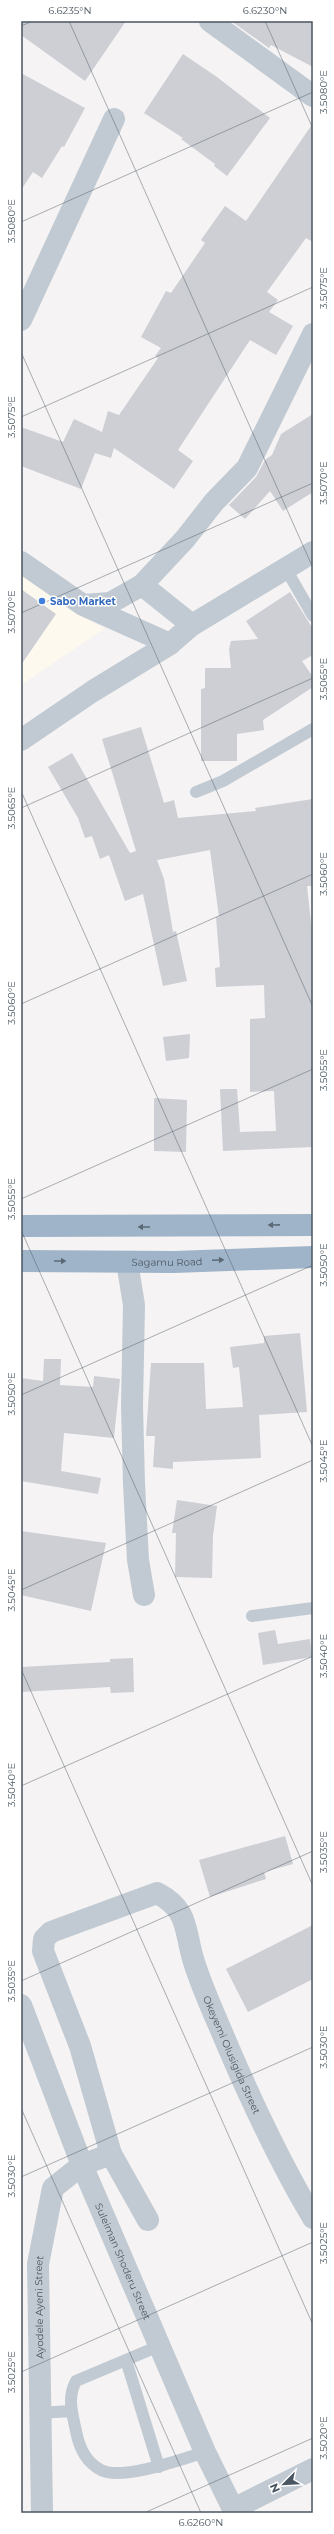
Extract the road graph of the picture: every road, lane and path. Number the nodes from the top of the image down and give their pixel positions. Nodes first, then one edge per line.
1 (210, 21) edge
2 (313, 96) edge
3 (114, 120) dead end
4 (21, 320) edge
5 (313, 334) edge
6 (313, 552) edge
7 (21, 562) edge
8 (286, 569) junction
9 (142, 585) junction
10 (83, 605) junction
11 (313, 616) edge
12 (192, 625) junction
13 (170, 644) junction
14 (313, 729) edge
15 (21, 740) edge
16 (196, 792) dead end
17 (313, 1225) edge
18 (21, 1226) edge
19 (313, 1257) edge
20 (21, 1261) edge
21 (128, 1262) junction
22 (144, 1595) dead end
23 (313, 1608) edge
24 (252, 1616) dead end
25 (21, 2005) edge
26 (111, 2154) junction
27 (82, 2165) junction
28 (313, 2218) edge
29 (148, 2220) dead end
30 (159, 2346) junction
31 (126, 2360) junction
32 (72, 2411) junction
33 (40, 2413) junction
34 (205, 2452) junction
35 (159, 2467) junction
36 (313, 2469) edge
37 (234, 2511) edge
38 (42, 2513) edge

1 - 2 street
3 - 4 street
5 - 9 street
6 - 8 street
7 - 10 street
8 - 11 lane
8 - 12 street
9 - 10 street
9 - 12 street
10 - 13 street
12 - 13 street
13 - 15 street
14 - 16 lane
17 -> 18 highway
21 -> 19 highway, Sagamu Road
20 -> 21 highway, Sagamu Road
21 - 22 street
23 - 24 lane
25 - 27 street, Suleiman Shoderu Street
26 - 27 street, Ayodele Ayeni Street
26 - 28 street, Okeyemi Olusigida Street
26 - 29 street
27 - 30 street, Suleiman Shoderu Street
27 - 33 street, Ayodele Ayeni Street
30 - 31 lane
30 - 34 street, Suleiman Shoderu Street
31 - 32 lane
31 - 35 lane
32 - 33 lane
32 - 35 lane
33 - 38 street, Ayodele Ayeni Street
34 - 35 lane
34 - 37 street, Suleiman Shoderu Street
36 - 37 street

